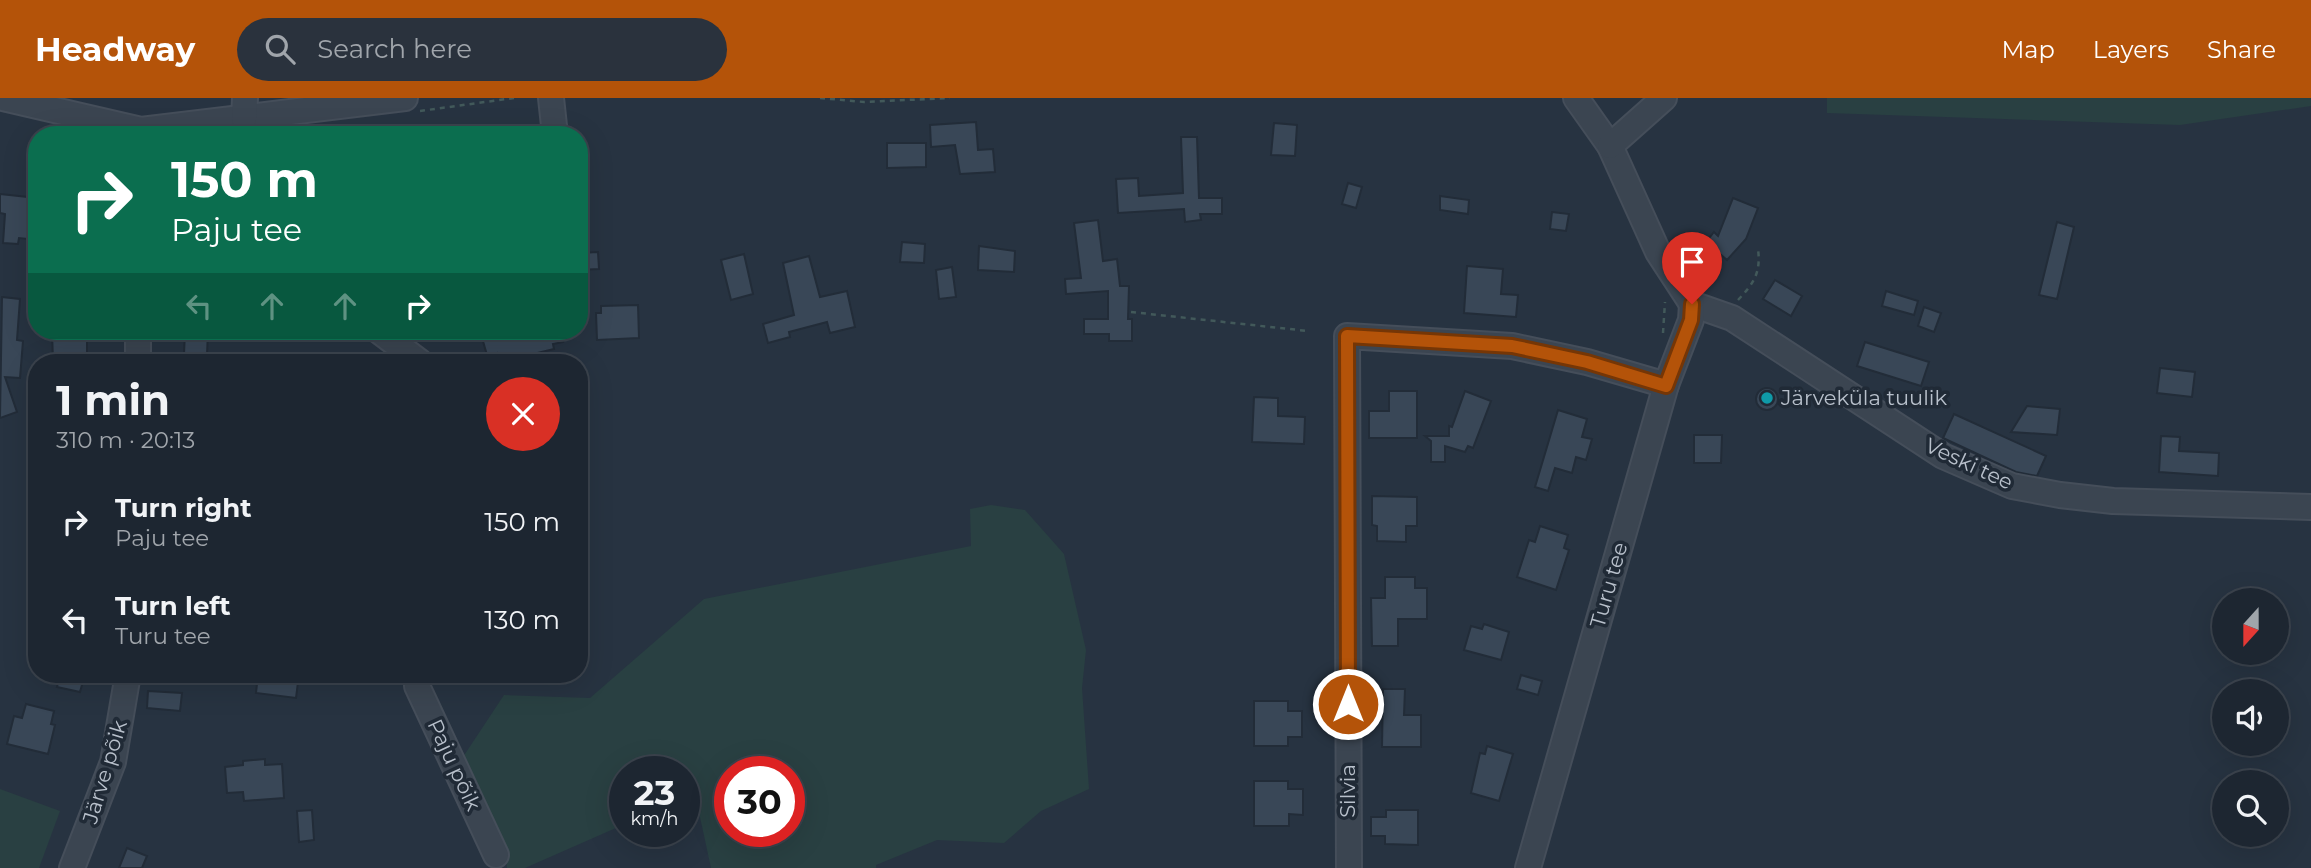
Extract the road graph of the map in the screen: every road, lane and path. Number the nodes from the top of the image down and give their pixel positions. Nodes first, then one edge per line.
1 (3, 98) edge
2 (405, 98) edge
3 (551, 98) edge
4 (820, 98) edge
5 (950, 98) edge
6 (1576, 98) edge
7 (1664, 98) edge
8 (245, 109) edge
9 (113, 126) edge
10 (209, 126) edge
11 (554, 126) edge
12 (1611, 146) junction
13 (1758, 249) dead end
14 (1665, 299) dead end
15 (1692, 304) junction
16 (1131, 312) dead end
17 (1724, 315) junction
18 (1308, 331) dead end
19 (1662, 337) dead end
20 (391, 340) edge
21 (409, 354) edge
22 (1666, 386) junction
23 (2311, 507) edge
24 (126, 683) edge
25 (417, 683) edge
26 (496, 855) dead end
27 (72, 868) edge
28 (1349, 868) edge
29 (1528, 868) edge

1 - 9 street
2 - 8 street
3 - 11 street
4 - 5 path
6 - 12 street
7 - 12 street
8 - 10 street
12 - 15 street
13 - 17 path
14 - 19 path
15 - 17 street, Veski tee
15 - 22 street, Turu tee
16 - 18 path
17 - 23 street, Veski tee
20 - 21 street
22 - 28 street, Silvia
22 - 29 street, Turu tee
24 - 27 street, Järve põik
25 - 26 street, Paju põik

